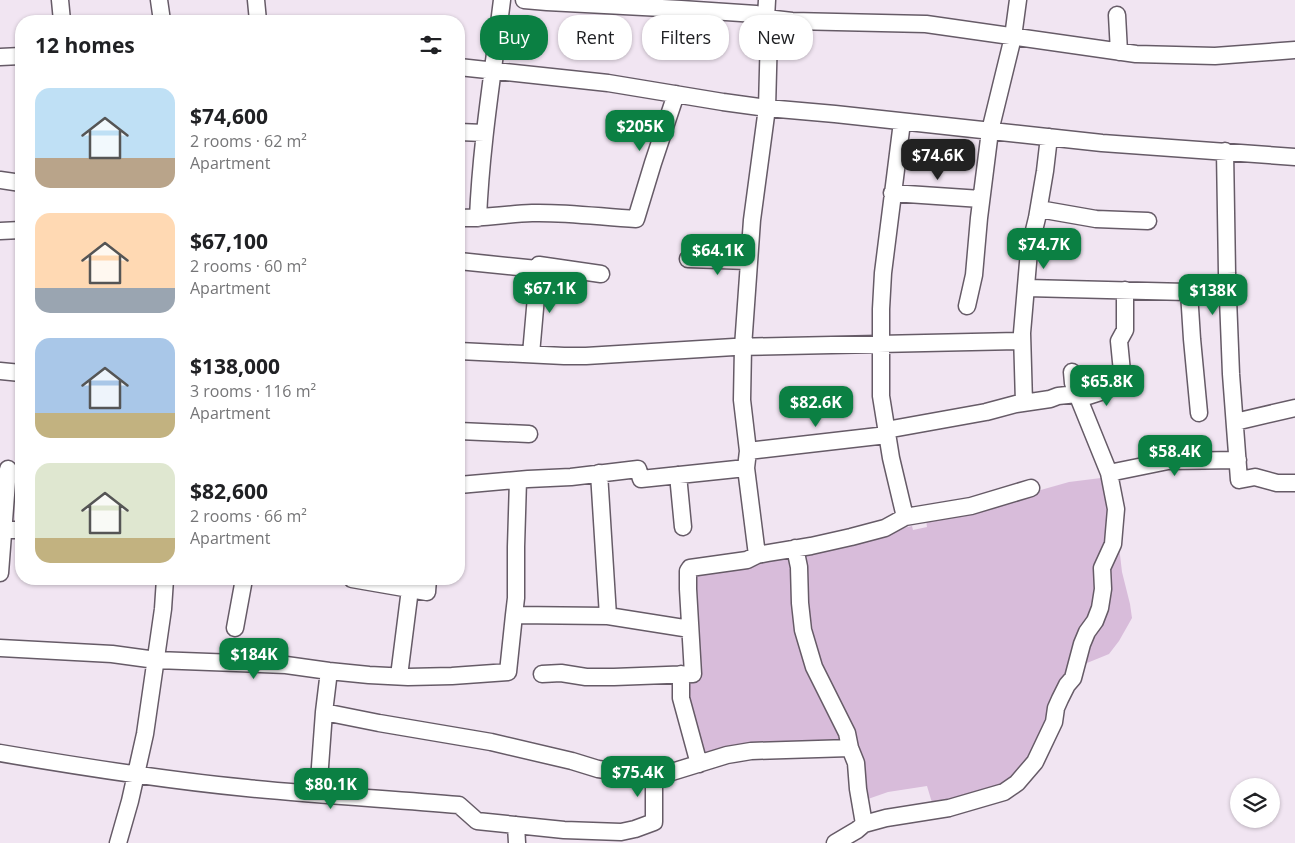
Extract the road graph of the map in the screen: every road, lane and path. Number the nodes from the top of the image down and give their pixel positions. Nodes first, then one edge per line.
1 (60, 0) edge
2 (159, 0) edge
3 (256, 0) edge
4 (502, 0) edge
5 (524, 0) edge
6 (767, 0) edge
7 (1018, 0) edge
8 (61, 15) edge
9 (161, 15) edge
10 (257, 15) edge
11 (758, 15) edge
12 (766, 15) edge
13 (1117, 16) dead end
14 (813, 21) edge
15 (1013, 36) junction
16 (1295, 50) edge
17 (1119, 52) junction
18 (15, 56) edge
19 (0, 57) edge
20 (768, 60) edge
21 (465, 68) edge
22 (493, 71) junction
23 (676, 94) junction
24 (767, 108) junction
25 (902, 122) junction
26 (990, 131) junction
27 (465, 132) edge
28 (484, 133) junction
29 (1048, 138) junction
30 (1226, 151) junction
31 (1295, 157) edge
32 (0, 180) edge
33 (15, 182) edge
34 (892, 193) junction
35 (981, 199) junction
36 (1039, 209) junction
37 (465, 218) edge
38 (478, 218) junction
39 (1148, 222) dead end
40 (15, 230) edge
41 (0, 231) edge
42 (688, 258) dead end
43 (465, 262) edge
44 (749, 262) junction
45 (537, 269) junction
46 (601, 274) dead end
47 (1027, 288) junction
48 (1125, 290) junction
49 (1190, 292) junction
50 (1227, 293) junction
51 (967, 306) dead end
52 (1022, 341) junction
53 (881, 343) junction
54 (743, 347) junction
55 (465, 351) edge
56 (530, 354) junction
57 (0, 371) edge
58 (15, 372) edge
59 (1072, 372) dead end
60 (1078, 397) junction
61 (1024, 403) junction
62 (1295, 408) edge
63 (1199, 413) dead end
64 (1235, 422) junction
65 (465, 431) edge
66 (887, 433) junction
67 (529, 434) dead end
68 (748, 451) junction
69 (1238, 460) junction
70 (746, 468) junction
71 (10, 469) edge
72 (599, 473) junction
73 (1109, 473) junction
74 (678, 475) junction
75 (518, 480) junction
76 (1295, 483) edge
77 (465, 484) edge
78 (1031, 488) dead end
79 (905, 517) junction
80 (683, 527) dead end
81 (2, 530) edge
82 (15, 530) edge
83 (795, 548) junction
84 (756, 555) junction
85 (0, 573) edge
86 (165, 585) edge
87 (243, 585) edge
88 (387, 585) edge
89 (428, 585) edge
90 (410, 589) junction
91 (514, 614) junction
92 (608, 616) junction
93 (235, 628) dead end
94 (690, 628) junction
95 (0, 648) edge
96 (156, 660) junction
97 (328, 671) junction
98 (542, 674) dead end
99 (681, 674) junction
100 (399, 676) junction
101 (324, 712) junction
102 (850, 748) junction
103 (0, 752) edge
104 (699, 764) junction
105 (136, 775) junction
106 (654, 775) junction
107 (318, 794) junction
108 (864, 824) junction
109 (516, 825) junction
110 (599, 837) edge
111 (118, 843) edge
112 (517, 843) edge
113 (835, 843) edge

1 - 8 street
2 - 9 street
3 - 10 street
4 - 22 street
5 - 11 street
6 - 12 street
7 - 15 street
13 - 17 street
14 - 15 street
15 - 17 street
15 - 26 street
16 - 17 street
18 - 19 street
20 - 24 street
21 - 22 street
22 - 23 street
22 - 28 street
23 - 24 street
23 - 38 street
24 - 25 street
24 - 44 street
25 - 26 street
25 - 34 street
26 - 29 street
26 - 35 street
27 - 28 street
28 - 38 street
29 - 30 street
29 - 36 street
30 - 31 street
30 - 50 street
32 - 33 street
34 - 35 street
34 - 53 street
35 - 51 street
36 - 39 street
36 - 47 street
37 - 38 street
40 - 41 street
42 - 44 street
43 - 45 street
44 - 54 street
45 - 46 street
45 - 56 street
47 - 48 street
47 - 52 street
48 - 49 street
48 - 60 street
49 - 50 street
49 - 63 street
50 - 64 street
52 - 53 street
52 - 61 street
53 - 54 street
53 - 66 street
54 - 56 street
54 - 68 street
55 - 56 street
57 - 58 street
59 - 60 street
60 - 61 street
60 - 73 street
61 - 66 street
62 - 64 street
64 - 69 street
65 - 67 street
66 - 68 street
66 - 79 street
68 - 70 street
69 - 73 street
69 - 76 street
70 - 74 street
70 - 84 street
71 - 81 street
72 - 74 street
72 - 75 street
72 - 92 street
73 - 108 street
74 - 80 street
75 - 77 street
75 - 91 street
78 - 79 street
79 - 83 street
81 - 82 street
81 - 85 street
83 - 84 street
83 - 102 street
84 - 94 street
86 - 96 street
87 - 93 street
88 - 90 street
89 - 90 street
90 - 100 street
91 - 92 street
91 - 100 street
92 - 94 street
94 - 99 street
95 - 96 street
96 - 97 street
96 - 105 street
97 - 100 street
97 - 101 street
98 - 99 street
99 - 104 street
101 - 106 street
101 - 107 street
102 - 104 street
102 - 108 street
103 - 105 street
104 - 106 street
105 - 107 street
105 - 111 street
106 - 110 street
107 - 109 street
108 - 113 street
109 - 110 street
109 - 112 street

